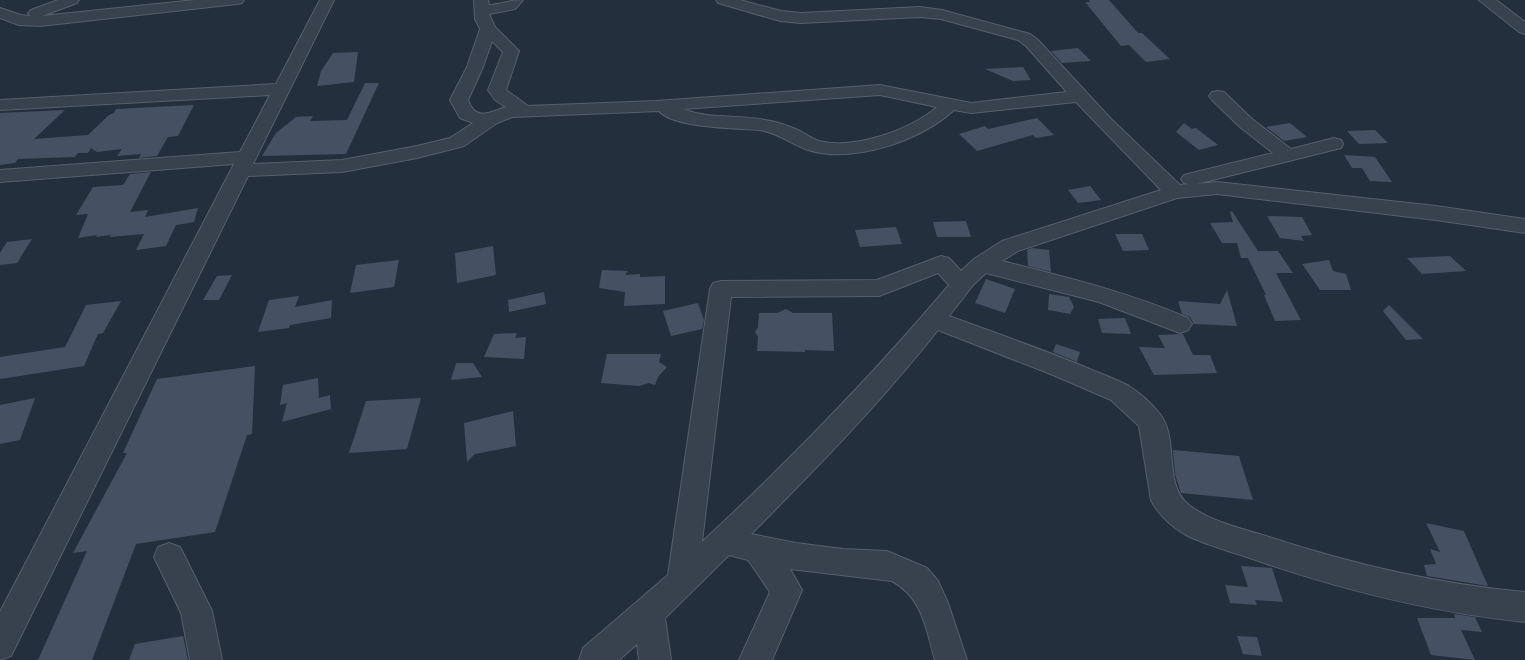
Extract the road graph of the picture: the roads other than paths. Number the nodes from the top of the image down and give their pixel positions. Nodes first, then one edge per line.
1 (72, 0) edge
2 (237, 0) edge
3 (327, 0) edge
4 (516, 0) edge
5 (722, 0) edge
6 (1486, 0) edge
7 (481, 5) edge
8 (0, 13) edge
9 (19, 20) junction
10 (488, 29) junction
11 (1525, 30) edge
12 (282, 89) junction
13 (1080, 96) junction
14 (1218, 96) dead end
15 (950, 104) junction
16 (0, 105) edge
17 (656, 106) junction
18 (524, 111) junction
19 (491, 119) junction
20 (1334, 144) dead end
21 (1287, 155) junction
22 (244, 164) junction
23 (0, 176) edge
24 (1171, 189) junction
25 (1525, 226) edge
26 (982, 264) junction
27 (961, 284) junction
28 (933, 319) junction
29 (1180, 324) dead end
30 (724, 541) junction
31 (757, 548) junction
32 (169, 557) dead end
33 (682, 581) junction
34 (1525, 607) edge
35 (649, 612) junction
36 (0, 644) edge
37 (206, 660) edge
38 (595, 660) edge
39 (655, 660) edge
40 (755, 660) edge
41 (951, 660) edge

1 - 9 street
2 - 9 street
3 - 12 street
4 - 7 street
5 - 13 street
6 - 11 street
7 - 10 street
8 - 9 street
10 - 18 street
10 - 19 street
12 - 16 street
12 - 22 street
13 - 15 street
13 - 24 street
14 - 21 street
15 - 17 street
15 - 17 street
17 - 18 street
18 - 19 street
19 - 22 street
20 - 21 street
21 - 24 street
22 - 23 street
22 - 36 street
24 - 25 street
24 - 26 street
26 - 27 street
26 - 29 street
27 - 28 street
27 - 33 street
28 - 30 street
28 - 34 street
30 - 31 street
30 - 33 street
31 - 40 street
31 - 41 street
32 - 37 street
33 - 35 street
35 - 38 street
35 - 39 street

